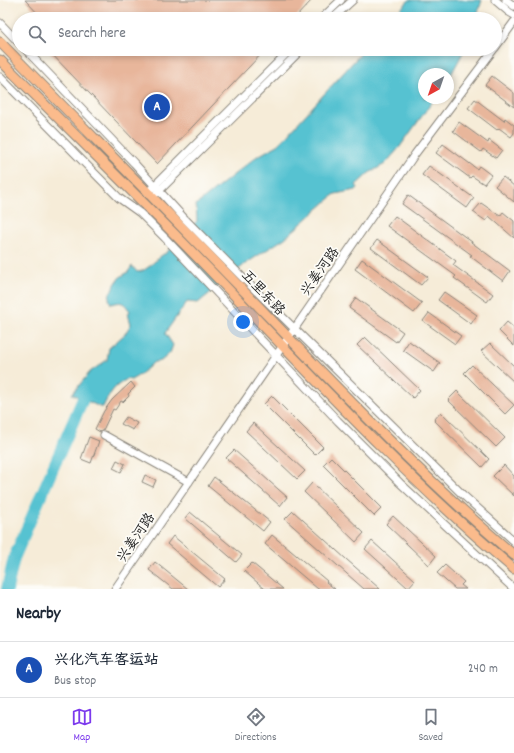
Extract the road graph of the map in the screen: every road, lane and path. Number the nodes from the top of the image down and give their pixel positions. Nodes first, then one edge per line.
1 (341, 0) edge
2 (353, 0) edge
3 (495, 0) edge
4 (506, 0) edge
5 (514, 6) edge
6 (328, 12) edge
7 (340, 12) edge
8 (514, 15) edge
9 (514, 22) edge
10 (0, 23) edge
11 (12, 35) edge
12 (502, 38) edge
13 (0, 42) edge
14 (12, 54) edge
15 (14, 56) edge
16 (32, 56) edge
17 (284, 56) edge
18 (295, 56) edge
19 (489, 56) edge
20 (0, 60) edge
21 (0, 77) edge
22 (157, 188) junction
23 (150, 195) junction
24 (181, 221) junction
25 (168, 235) junction
26 (240, 281) junction
27 (295, 329) junction
28 (286, 343) junction
29 (277, 356) junction
30 (104, 435) dead end
31 (189, 482) junction
32 (514, 541) edge
33 (514, 555) edge
34 (514, 569) edge
35 (115, 589) edge
36 (514, 589) edge

1 - 6 street
2 - 7 street
3 - 8 street
4 - 5 street
9 - 12 street, 兴姜河路
10 - 11 street
13 - 14 main road, 五里东路
15 - 23 main road, 五里东路
16 - 22 street
17 - 22 street
18 - 22 street
19 - 27 street, 兴姜河路
20 - 25 main road, 五里东路
21 - 25 street
22 - 23 street
22 - 24 street
23 - 24 main road, 五里东路
24 - 26 main road, 五里东路
25 - 28 main road, 五里东路
25 - 29 street
26 - 27 street
26 - 28 main road, 五里东路
27 - 28 street, 兴姜河路
27 - 32 street
28 - 29 street, 兴姜河路
28 - 33 main road, 五里东路
28 - 34 main road, 五里东路
29 - 31 street, 兴姜河路
29 - 36 street
30 - 31 street
31 - 35 street, 兴姜河路

